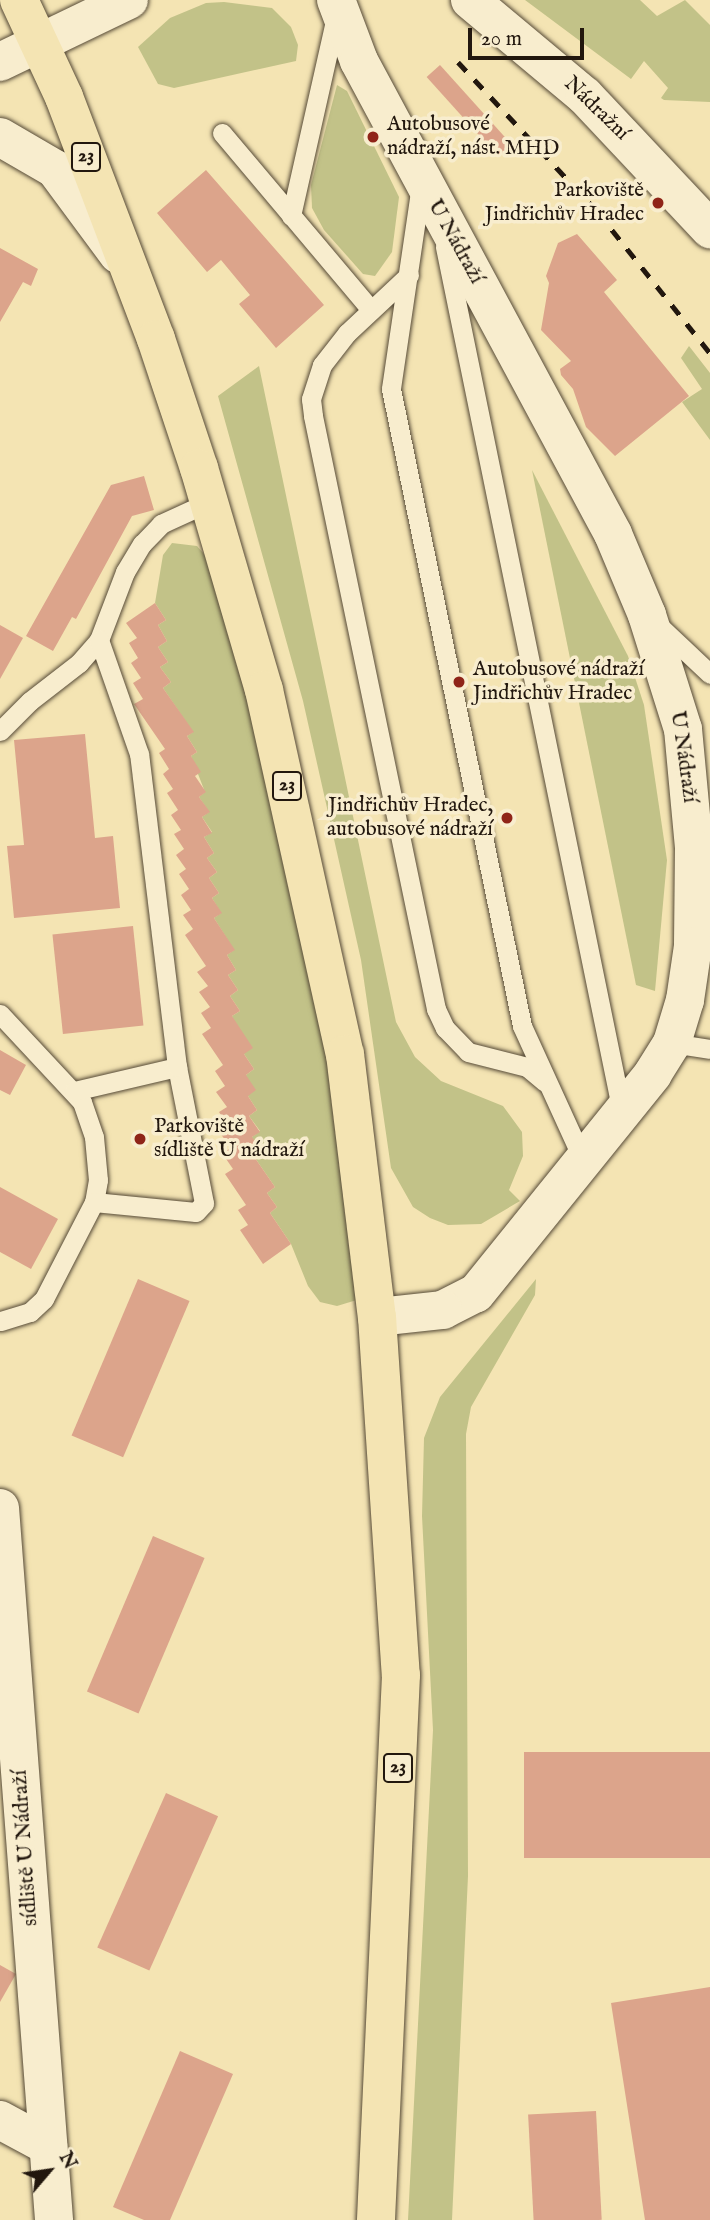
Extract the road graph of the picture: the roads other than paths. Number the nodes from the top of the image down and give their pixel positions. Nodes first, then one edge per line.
1 (19, 0) edge
2 (129, 0) edge
3 (470, 0) edge
4 (337, 5) edge
5 (40, 44) junction
6 (0, 62) edge
7 (222, 133) dead end
8 (0, 137) edge
9 (429, 194) junction
10 (291, 216) junction
11 (710, 229) edge
12 (130, 271) junction
13 (409, 275) junction
14 (371, 310) junction
15 (209, 502) junction
16 (648, 615) junction
17 (99, 640) junction
18 (710, 674) edge
19 (0, 731) edge
20 (0, 1014) edge
21 (672, 1043) junction
22 (710, 1049) edge
23 (177, 1067) junction
24 (551, 1090) junction
25 (74, 1091) junction
26 (622, 1113) junction
27 (583, 1160) junction
28 (94, 1202) junction
29 (377, 1317) junction
30 (0, 1321) edge
31 (0, 1508) edge
32 (0, 2120) edge
33 (48, 2146) junction
34 (54, 2220) edge
35 (376, 2220) edge

1 - 5 main road, 23
2 - 5 street
3 - 11 street, Nádražní
4 - 9 street, U Nádraží
4 - 10 lane
5 - 6 street
5 - 12 main road, 23
7 - 10 lane
8 - 12 street
9 - 13 lane
9 - 16 street, U Nádraží
9 - 26 lane
10 - 14 lane
12 - 15 main road, 23
13 - 14 lane
13 - 24 lane
14 - 24 lane
15 - 17 lane
15 - 29 main road, 23
16 - 18 lane
16 - 21 street, U Nádraží
17 - 19 lane
17 - 23 lane
20 - 25 lane
21 - 22 lane
21 - 26 street, U Nádraží
23 - 25 lane
23 - 28 lane
24 - 27 lane
25 - 28 lane
26 - 27 street, U Nádraží
27 - 29 street, U Nádraží
28 - 30 lane
29 - 35 main road, 23
31 - 33 street, sídliště U Nádraží
32 - 33 street
33 - 34 street, sídliště U Nádraží

